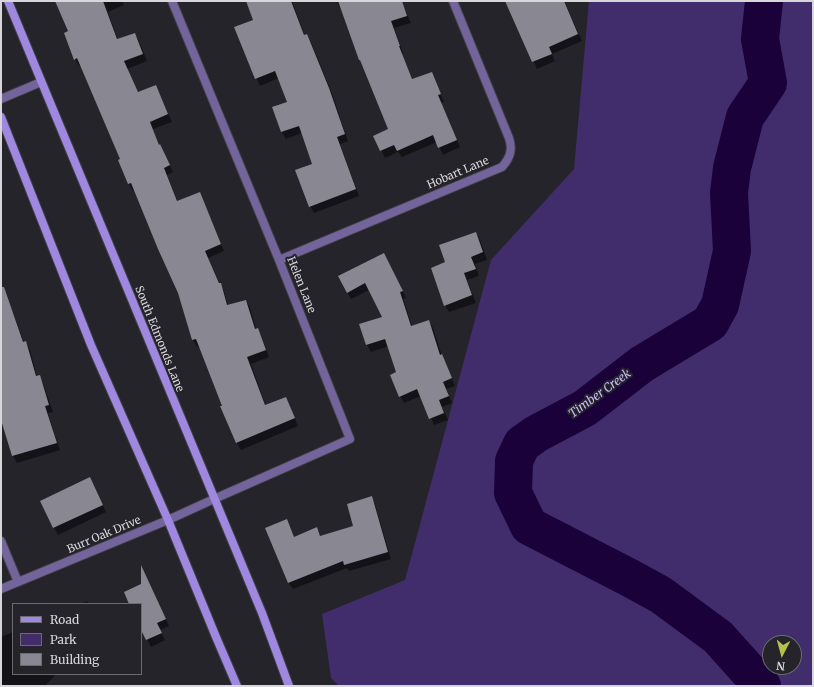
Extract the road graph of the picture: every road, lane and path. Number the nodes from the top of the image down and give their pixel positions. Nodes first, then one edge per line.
1 (8, 1) edge
2 (172, 1) edge
3 (453, 1) edge
4 (41, 82) junction
5 (1, 99) edge
6 (1, 117) edge
7 (279, 260) junction
8 (214, 499) junction
9 (168, 520) junction
10 (1, 541) edge
11 (18, 582) junction
12 (1, 589) edge
13 (237, 686) edge
14 (289, 686) edge

1 - 4 main road, South Edmonds Lane
2 - 7 street, Helen Lane
3 - 7 street, Hobart Lane
4 - 5 street
4 - 8 main road, South Edmonds Lane
6 - 9 main road
7 - 8 street, Helen Lane
8 - 9 street, Burr Oak Drive
8 - 14 main road, South Edmonds Lane
9 - 11 street, Burr Oak Drive
9 - 13 main road
10 - 11 street
11 - 12 street, Burr Oak Drive

